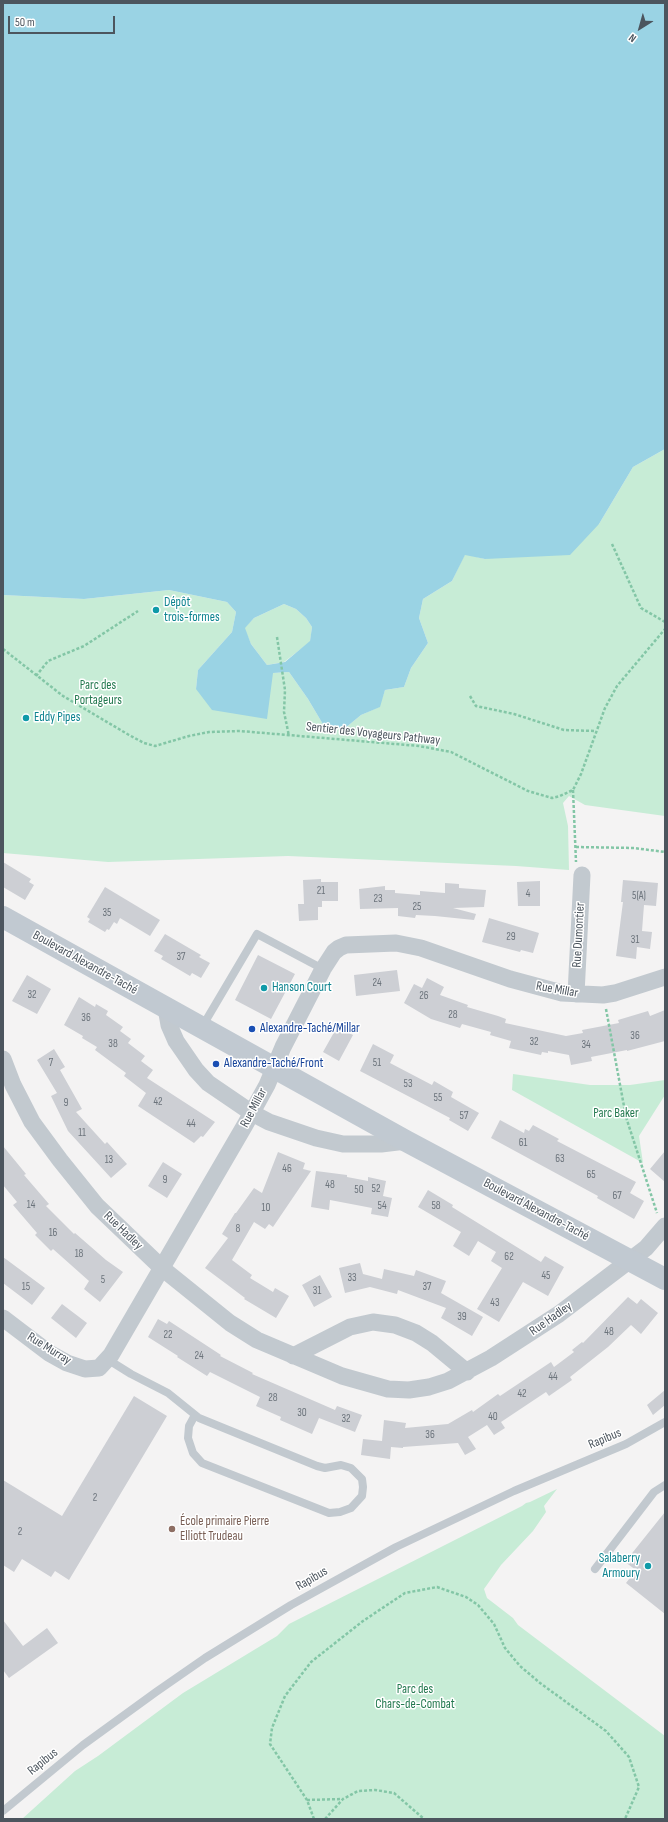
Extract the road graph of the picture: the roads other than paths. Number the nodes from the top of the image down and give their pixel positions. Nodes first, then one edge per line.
1 (582, 875) road end
2 (3, 917) edge
3 (323, 969) junction
4 (665, 977) edge
5 (576, 994) junction
6 (166, 1008) junction
7 (201, 1028) junction
8 (3, 1059) edge
9 (274, 1068) junction
10 (252, 1113) junction
11 (406, 1141) junction
12 (664, 1227) edge
13 (630, 1260) junction
14 (163, 1269) junction
15 (665, 1279) edge
16 (3, 1318) edge
17 (293, 1356) junction
18 (103, 1364) junction
19 (467, 1372) junction
20 (195, 1415) junction
21 (665, 1422) edge
22 (665, 1485) edge
23 (595, 1569) dead end
24 (3, 1811) edge

1 - 5 street, Rue Dumontier
2 - 6 main road, Boulevard Alexandre-Taché
3 - 5 street, Rue Millar
3 - 7 lane
3 - 9 street, Rue Millar
4 - 5 street, Rue Millar
6 - 7 main road, Boulevard Alexandre-Taché
6 - 10 street
7 - 9 main road, Boulevard Alexandre-Taché
8 - 14 street, Rue Hadley
9 - 10 street, Rue Millar
9 - 11 main road, Boulevard Alexandre-Taché
10 - 11 street
10 - 14 street, Rue Millar
11 - 13 main road, Boulevard Alexandre-Taché
12 - 13 street
13 - 15 main road, Boulevard Alexandre-Taché
13 - 19 street, Rue Hadley
14 - 17 street, Rue Hadley
14 - 18 street, Rue Millar
16 - 18 street, Rue Murray
17 - 19 street, Rue Hadley
17 - 19 street
18 - 20 lane
20 - 20 lane
21 - 24 lane, Rapibus
22 - 23 lane

